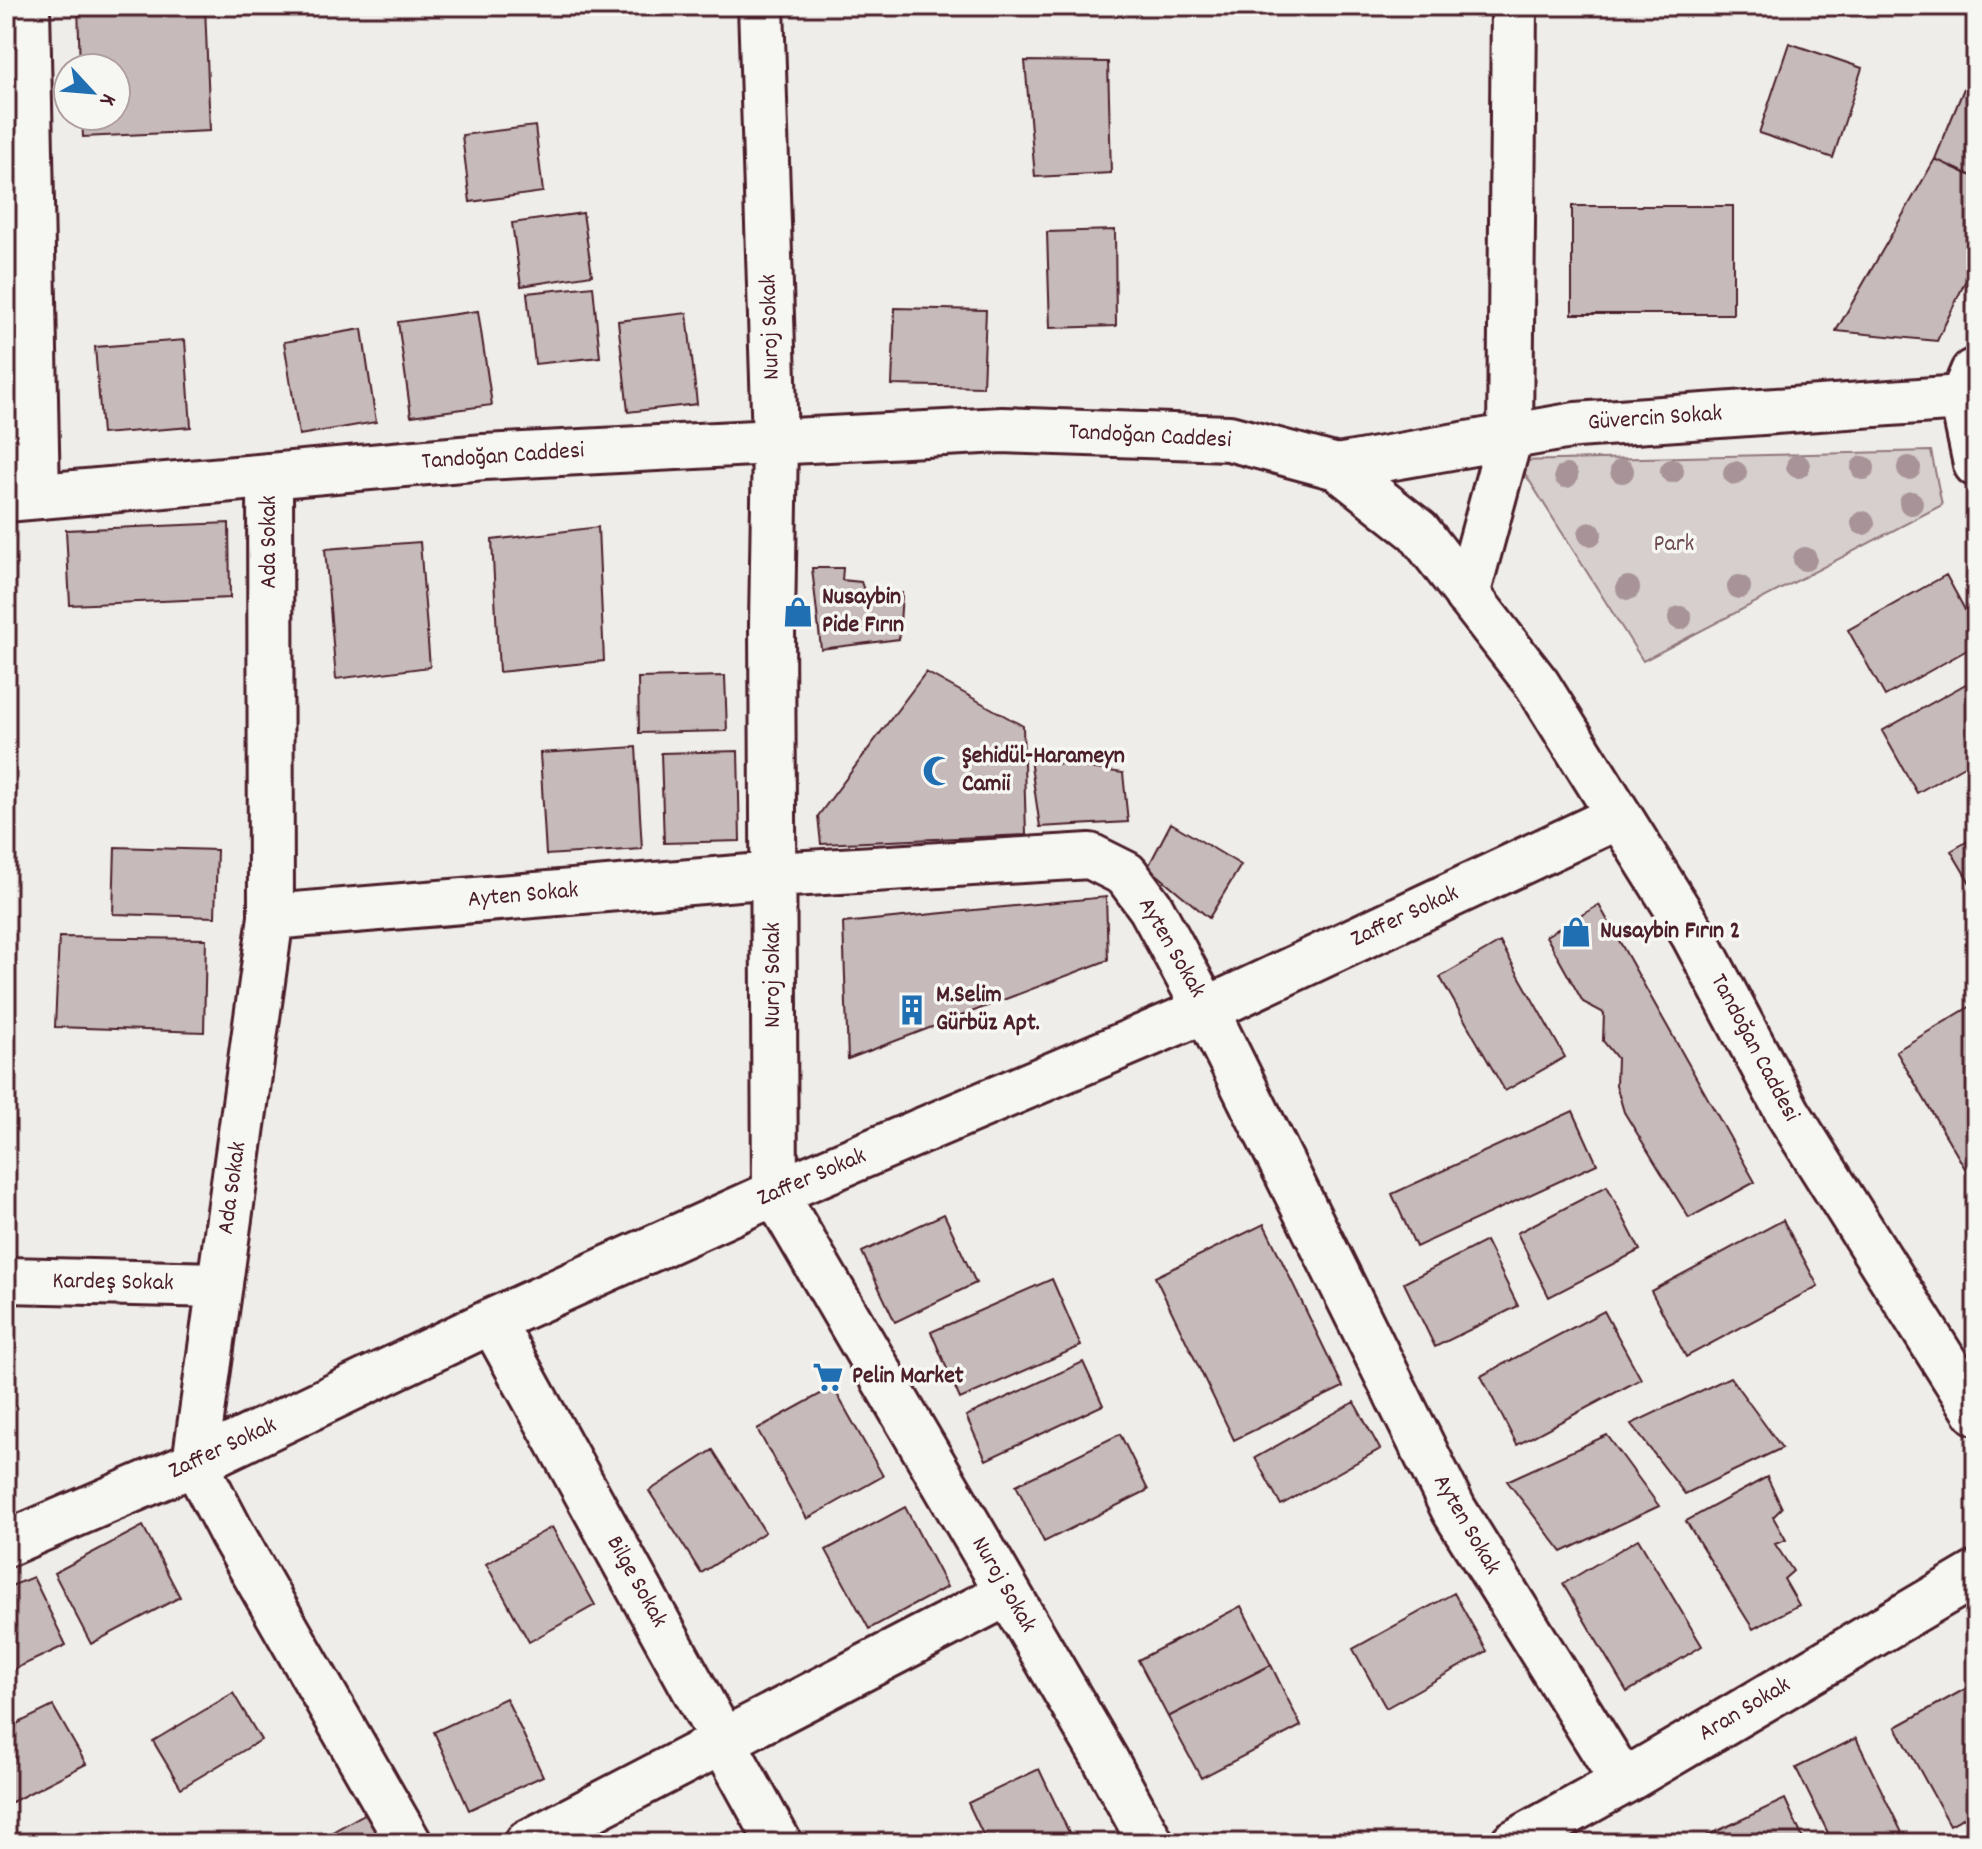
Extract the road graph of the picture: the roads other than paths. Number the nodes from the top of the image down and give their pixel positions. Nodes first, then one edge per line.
1 (27, 6) edge
2 (761, 6) edge
3 (1514, 6) edge
4 (17, 82) edge
5 (1971, 387) edge
6 (1510, 436) junction
7 (775, 441) junction
8 (1976, 464) edge
9 (1337, 467) junction
10 (270, 476) junction
11 (22, 498) edge
12 (1467, 595) junction
13 (1619, 816) junction
14 (774, 875) junction
15 (271, 917) junction
16 (1206, 1010) junction
17 (775, 1193) junction
18 (6, 1280) edge
19 (220, 1285) junction
20 (492, 1321) junction
21 (1976, 1412) edge
22 (195, 1463) junction
23 (6, 1544) edge
24 (1976, 1574) edge
25 (1008, 1593) junction
26 (723, 1740) junction
27 (1623, 1782) junction
28 (409, 1843) edge
29 (527, 1843) edge
30 (779, 1843) edge
31 (1151, 1843) edge
32 (1513, 1843) edge

1 - 4 street
2 - 7 street, Nuroj Sokak
3 - 6 street
4 - 11 street
5 - 6 street, Güvercin Sokak
5 - 8 street
6 - 9 street, Güvercin Sokak
6 - 12 street
7 - 9 street, Tandoğan Caddesi
7 - 10 street, Tandoğan Caddesi
7 - 14 street, Nuroj Sokak
9 - 12 street, Tandoğan Caddesi
10 - 11 street, Tandoğan Caddesi
10 - 15 street, Ada Sokak
12 - 13 street, Tandoğan Caddesi
13 - 16 street, Zaffer Sokak
13 - 21 street, Tandoğan Caddesi
14 - 15 street, Ayten Sokak
14 - 16 street, Ayten Sokak
14 - 17 street, Nuroj Sokak
15 - 19 street, Ada Sokak
16 - 17 street, Zaffer Sokak
16 - 27 street, Ayten Sokak
17 - 20 street, Zaffer Sokak
17 - 25 street, Nuroj Sokak
18 - 19 street, Kardeş Sokak
19 - 22 street, Ada Sokak
20 - 22 street, Zaffer Sokak
20 - 26 street, Bilge Sokak
22 - 23 street, Zaffer Sokak
22 - 28 street
24 - 27 street, Aran Sokak
25 - 26 street
25 - 31 street, Nuroj Sokak
26 - 29 street
26 - 30 street, Bilge Sokak
27 - 32 street, Aran Sokak

